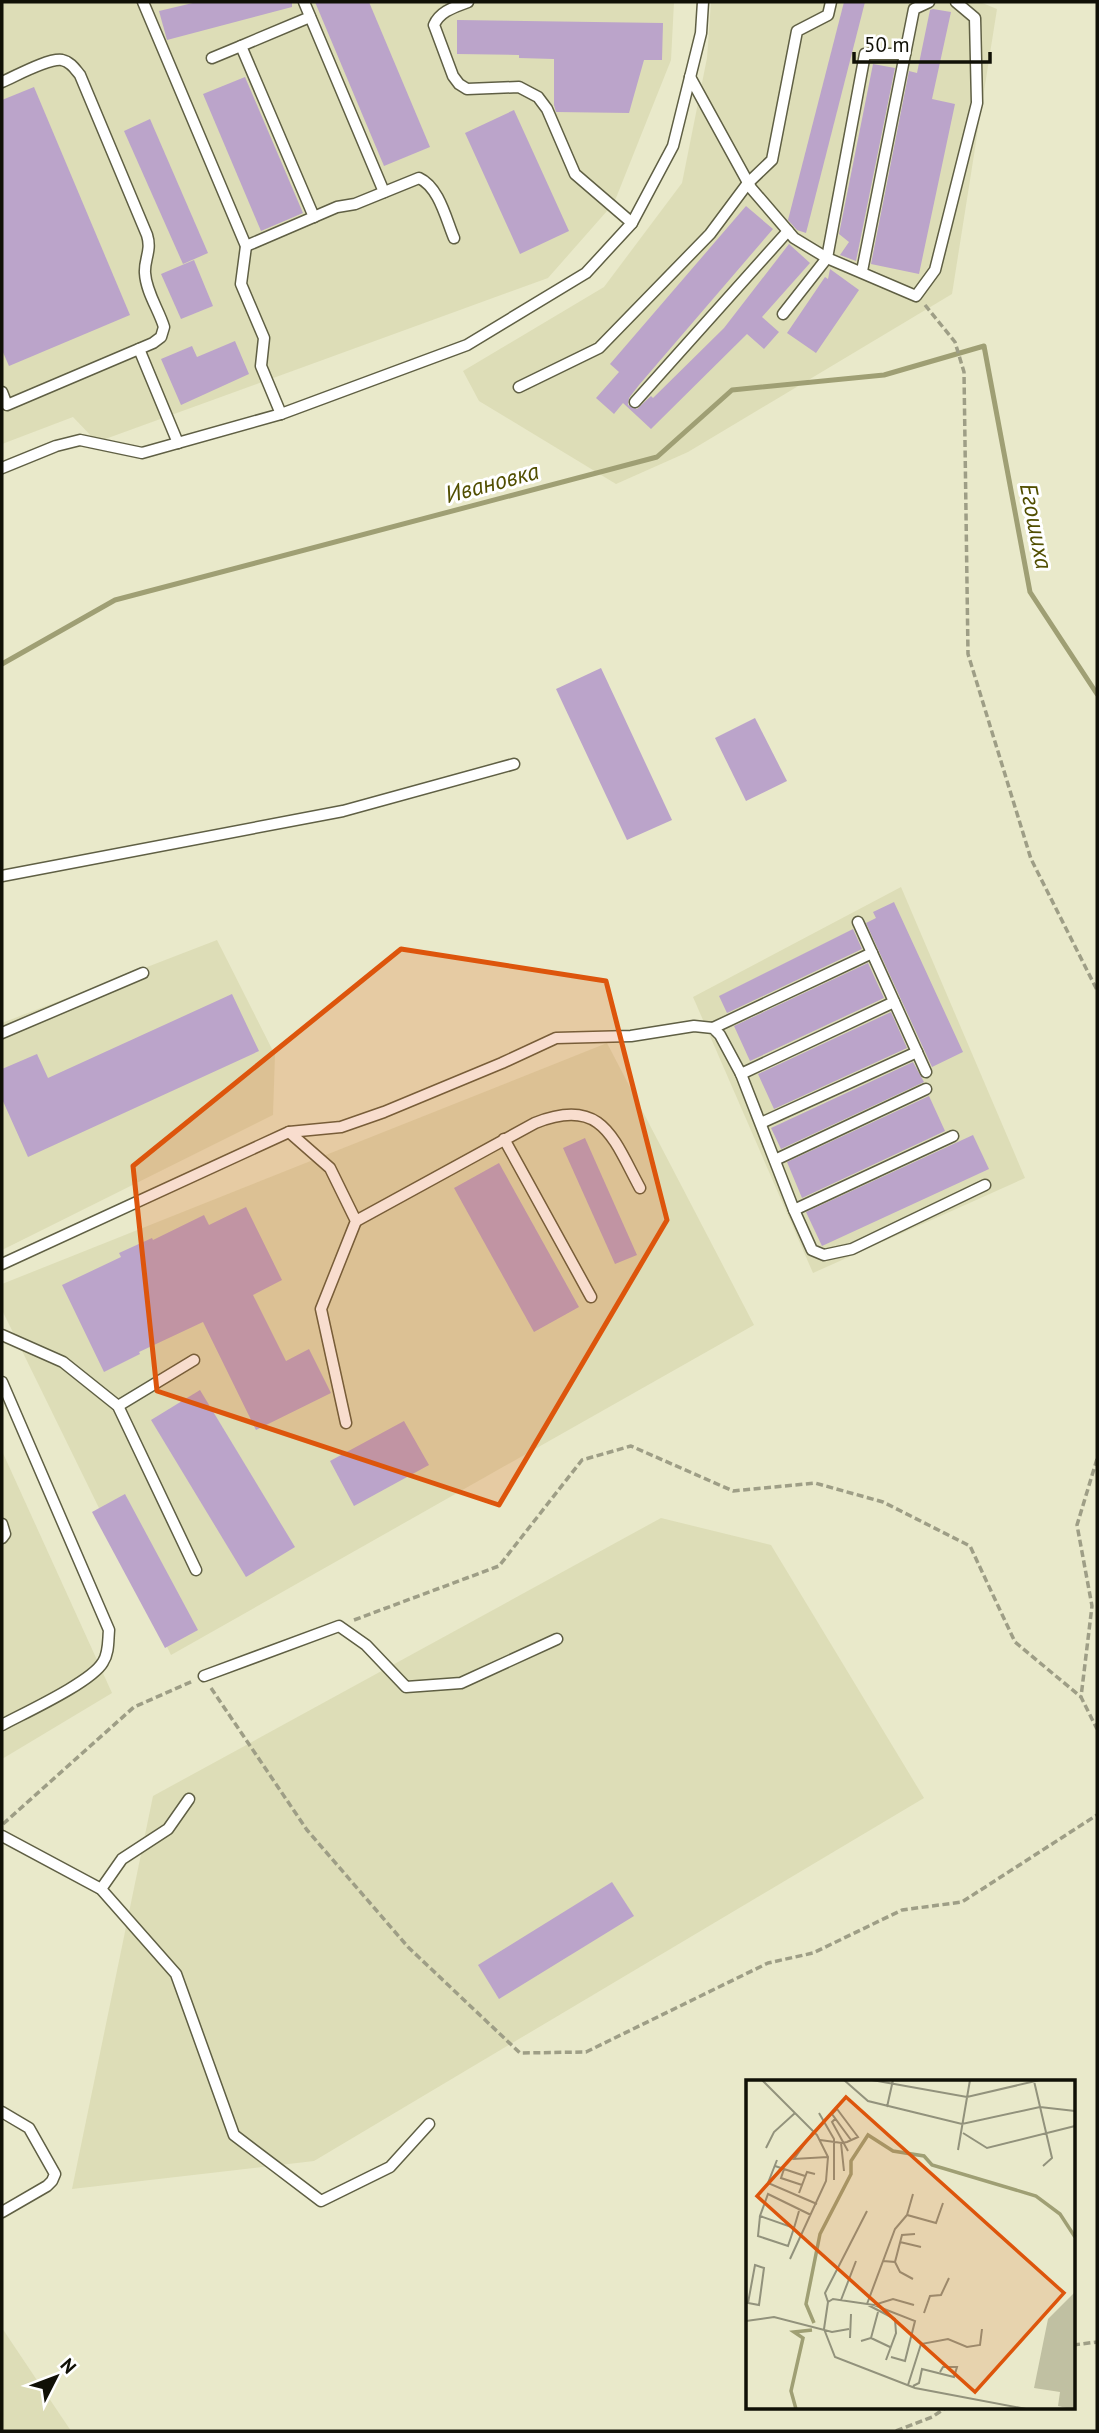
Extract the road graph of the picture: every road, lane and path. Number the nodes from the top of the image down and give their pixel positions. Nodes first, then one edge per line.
1 (143, 2) edge
2 (304, 2) edge
3 (468, 2) edge
4 (703, 2) edge
5 (831, 2) edge
6 (929, 2) edge
7 (956, 2) edge
8 (310, 17) junction
9 (241, 46) junction
10 (905, 54) junction
11 (212, 58) dead end
12 (690, 77) junction
13 (2, 82) edge
14 (748, 183) junction
15 (384, 191) junction
16 (314, 217) junction
17 (632, 223) junction
18 (788, 231) junction
19 (454, 238) dead end
20 (246, 246) junction
21 (827, 258) junction
22 (862, 271) junction
23 (916, 296) junction
24 (783, 314) dead end
25 (139, 349) junction
26 (519, 387) dead end
27 (2, 392) edge
28 (635, 402) dead end
29 (4, 408) edge
30 (281, 414) junction
31 (178, 443) junction
32 (2, 468) edge
33 (514, 764) dead end
34 (2, 876) edge
35 (858, 922) dead end
36 (872, 953) junction
37 (144, 973) dead end
38 (1097, 990) edge
39 (894, 1002) junction
40 (713, 1028) junction
41 (2, 1033) edge
42 (917, 1052) junction
43 (926, 1072) dead end
44 (741, 1074) junction
45 (926, 1089) dead end
46 (761, 1123) junction
47 (289, 1132) junction
48 (953, 1136) dead end
49 (504, 1139) junction
50 (775, 1160) junction
51 (985, 1185) dead end
52 (640, 1188) dead end
53 (793, 1210) junction
54 (356, 1222) junction
55 (2, 1264) edge
56 (591, 1297) dead end
57 (2, 1335) edge
58 (194, 1360) dead end
59 (2, 1382) edge
60 (118, 1406) junction
61 (346, 1423) dead end
62 (1097, 1459) edge
63 (2, 1524) edge
64 (2, 1538) edge
65 (196, 1570) dead end
66 (339, 1626) junction
67 (557, 1639) dead end
68 (204, 1676) junction
69 (1081, 1697) junction
70 (2, 1725) edge
71 (1097, 1728) edge
72 (190, 1799) dead end
73 (1097, 1815) edge
74 (2, 1825) edge
75 (2, 1836) edge
76 (101, 1889) junction
77 (2, 2112) edge
78 (429, 2124) dead end
79 (2, 2212) edge
80 (1097, 2342) edge
81 (1074, 2345) edge
82 (946, 2408) edge
83 (896, 2431) edge

1 - 20 lane
2 - 8 lane
3 - 17 lane
4 - 12 lane
5 - 14 lane
6 - 10 lane
7 - 23 lane
8 - 9 lane
8 - 15 lane
9 - 11 lane
9 - 16 lane
10 - 21 lane
10 - 22 lane
12 - 14 lane
12 - 17 lane
13 - 25 lane
14 - 18 lane
14 - 26 lane
15 - 16 lane
15 - 19 lane
16 - 20 lane
17 - 30 lane
18 - 21 lane
18 - 28 lane
20 - 30 lane
21 - 22 lane
21 - 24 lane
22 - 23 lane
23 - 38 path
25 - 29 lane
25 - 31 lane
27 - 29 lane
30 - 31 lane
31 - 32 lane
33 - 34 lane
35 - 36 lane
36 - 39 lane
36 - 40 lane
37 - 41 lane
39 - 42 lane
39 - 44 lane
40 - 44 lane
40 - 47 lane
42 - 43 lane
42 - 46 lane
44 - 46 lane
45 - 50 lane
46 - 50 lane
47 - 54 lane
47 - 55 lane
48 - 53 lane
49 - 52 lane
49 - 54 lane
49 - 56 lane
50 - 53 lane
51 - 53 lane
54 - 61 lane
57 - 60 lane
58 - 60 lane
59 - 70 lane
60 - 65 lane
62 - 69 path
63 - 64 lane
66 - 67 lane
66 - 68 lane
66 - 69 path
68 - 73 path
68 - 74 path
69 - 71 path
72 - 76 lane
75 - 76 lane
76 - 78 lane
77 - 79 lane
80 - 81 path
82 - 83 path

